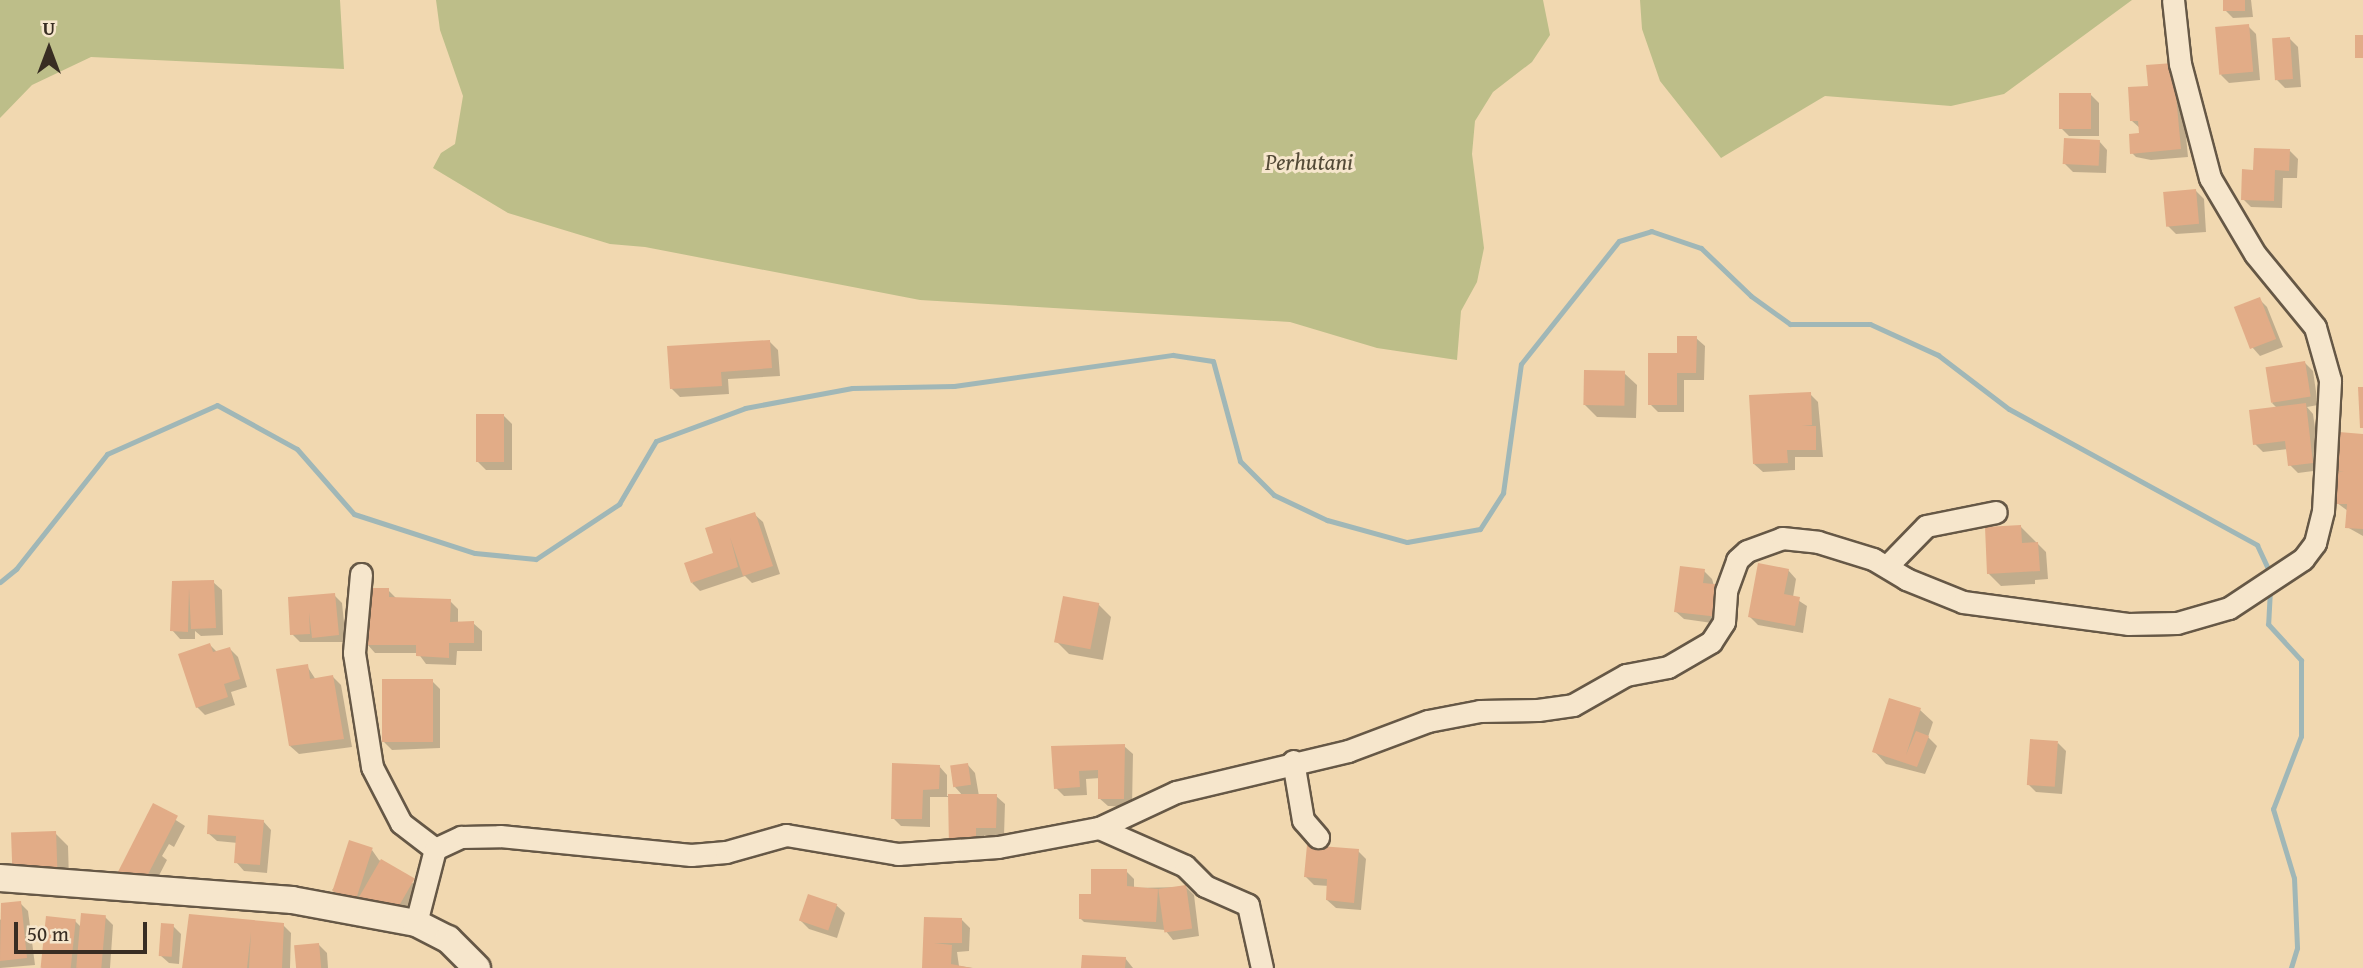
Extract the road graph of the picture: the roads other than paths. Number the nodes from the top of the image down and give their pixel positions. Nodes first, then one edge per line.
1 (2173, 0) edge
2 (1996, 512) dead end
3 (1888, 565) junction
4 (360, 573) dead end
5 (1293, 761) junction
6 (1099, 828) junction
7 (1318, 837) dead end
8 (435, 849) junction
9 (0, 878) edge
10 (416, 923) junction
11 (477, 968) edge
12 (1262, 968) edge

1 - 3 street
2 - 3 street
3 - 5 street
4 - 8 street
5 - 6 street
5 - 7 street
6 - 8 street
6 - 12 street
8 - 10 street
9 - 10 street
10 - 11 street

